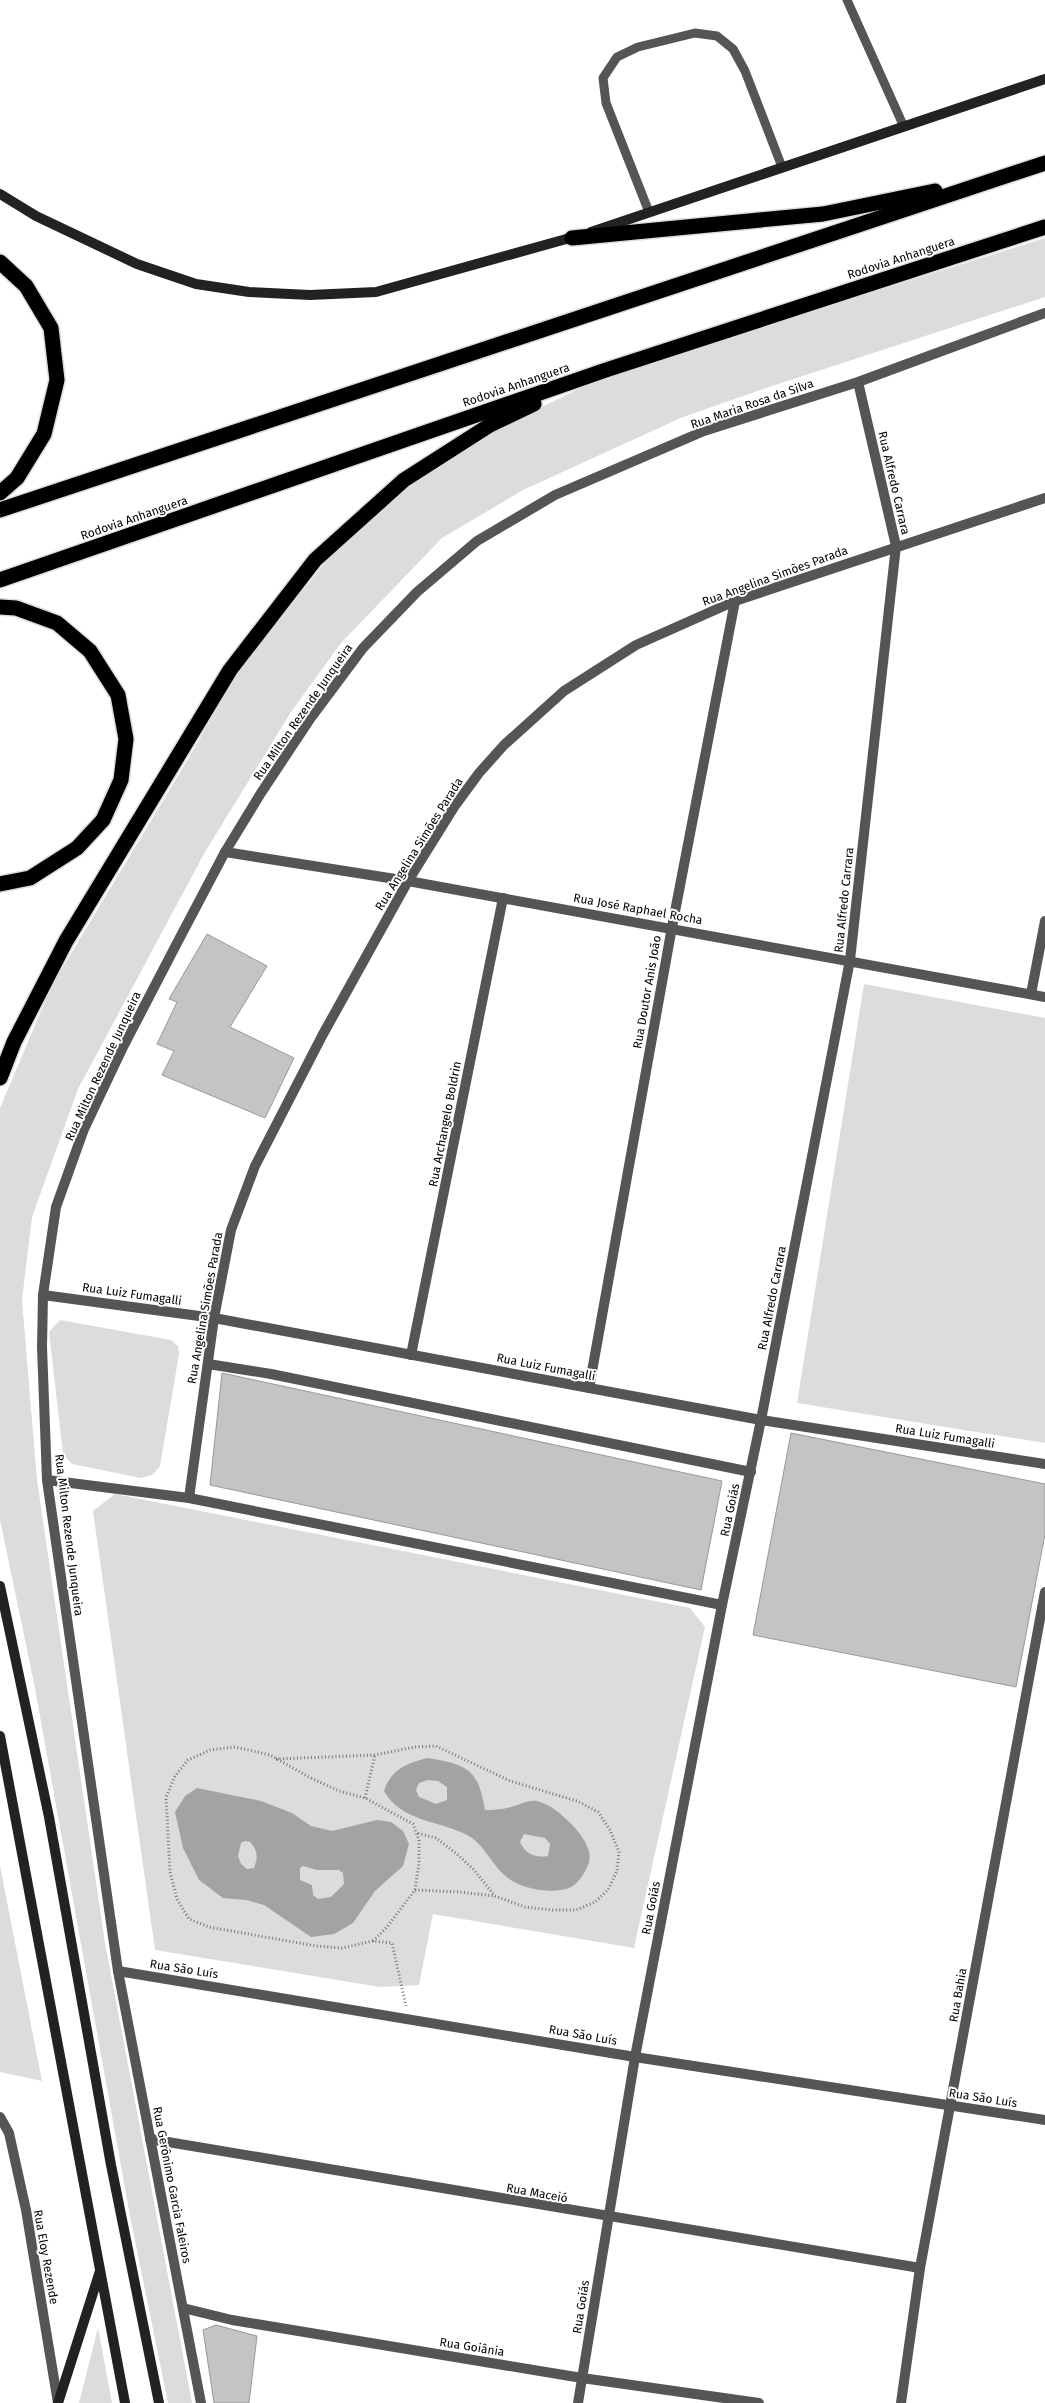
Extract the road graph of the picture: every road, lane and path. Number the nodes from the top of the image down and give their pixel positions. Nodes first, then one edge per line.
1 (847, 0) edge
2 (1045, 79) edge
3 (904, 126) junction
4 (1045, 163) edge
5 (782, 168) junction
6 (1002, 178) junction
7 (0, 194) edge
8 (649, 212) junction
9 (1045, 227) edge
10 (572, 238) junction
11 (0, 262) edge
12 (1045, 313) edge
13 (606, 370) junction
14 (858, 382) junction
15 (0, 493) edge
16 (1045, 498) edge
17 (0, 510) edge
18 (477, 541) joint
19 (896, 546) junction
20 (0, 580) edge
21 (735, 602) junction
22 (0, 607) edge
23 (225, 852) junction
24 (408, 881) junction
25 (0, 884) edge
26 (503, 898) junction
27 (1045, 920) edge
28 (672, 928) junction
29 (850, 960) junction
30 (1031, 994) junction
31 (1045, 996) edge
32 (0, 1078) edge
33 (43, 1295) junction
34 (214, 1318) junction
35 (411, 1354) junction
36 (208, 1364) junction
37 (589, 1388) junction
38 (761, 1420) junction
39 (1045, 1464) edge
40 (750, 1472) junction
41 (47, 1480) junction
42 (189, 1498) junction
43 (0, 1586) edge
44 (1045, 1592) edge
45 (722, 1605) junction
46 (0, 1736) edge
47 (374, 1755) junction
48 (276, 1759) junction
49 (366, 1798) junction
50 (416, 1833) junction
51 (415, 1890) junction
52 (495, 1896) junction
53 (373, 1941) junction
54 (118, 1971) junction
55 (409, 2018) junction
56 (635, 2057) junction
57 (950, 2106) junction
58 (0, 2117) edge
59 (1045, 2120) edge
60 (150, 2139) junction
61 (609, 2217) junction
62 (920, 2268) junction
63 (100, 2270) junction
64 (183, 2308) junction
65 (582, 2378) junction
66 (58, 2403) edge
67 (125, 2403) edge
68 (159, 2403) edge
69 (201, 2403) edge
70 (578, 2403) edge
71 (759, 2403) edge
72 (901, 2403) edge

1 - 3 lane
2 - 3 main road
3 - 5 main road
4 - 6 highway
5 - 8 main road
5 - 8 lane
6 - 10 highway
6 - 17 highway
7 - 10 main road
8 - 10 main road
9 - 13 highway, Rodovia Anhanguera
11 - 15 highway
12 - 14 street, Rua Maria Rosa da Silva
13 - 20 highway, Rodovia Anhanguera
13 - 32 highway
14 - 18 street, Rua Maria Rosa da Silva
14 - 19 street, Rua Alfredo Carrara
16 - 19 street, Rua Angelina Simões Parada
18 - 23 street, Rua Milton Rezende Junqueira
19 - 21 street, Rua Angelina Simões Parada
19 - 29 street, Rua Alfredo Carrara
21 - 24 street, Rua Angelina Simões Parada
21 - 28 street, Rua Doutor Anis João
22 - 25 highway
23 - 24 street, Rua José Raphael Rocha
23 - 33 street, Rua Milton Rezende Junqueira
24 - 26 street, Rua José Raphael Rocha
24 - 34 street, Rua Angelina Simões Parada
26 - 28 street, Rua José Raphael Rocha
26 - 35 street, Rua Archangelo Boldrin
27 - 30 street
28 - 29 street, Rua José Raphael Rocha
28 - 37 street, Rua Doutor Anis João
29 - 30 street, Rua José Raphael Rocha
29 - 38 street, Rua Alfredo Carrara
30 - 31 street, Rua José Raphael Rocha
33 - 34 street, Rua Luiz Fumagalli
33 - 41 street, Rua Milton Rezende Junqueira
34 - 35 street, Rua Luiz Fumagalli
34 - 36 street, Rua Angelina Simões Parada
35 - 37 street, Rua Luiz Fumagalli
36 - 40 street
36 - 42 street, Rua Angelina Simões Parada
37 - 38 street, Rua Luiz Fumagalli
38 - 39 street, Rua Luiz Fumagalli
38 - 40 street, Rua Goiás
40 - 45 street, Rua Goiás
41 - 42 street
41 - 54 street, Rua Milton Rezende Junqueira
42 - 45 street
43 - 68 main road
44 - 57 street, Rua Bahia
45 - 56 street, Rua Goiás
46 - 63 main road
47 - 48 path
47 - 49 path
47 - 52 path
48 - 49 path
48 - 53 path
49 - 50 path
50 - 51 path
50 - 52 path
51 - 52 path
51 - 53 path
53 - 55 path
54 - 55 street, Rua São Luís
54 - 60 street, Rua Gerônimo Garcia Faleiros
55 - 56 street, Rua São Luís
56 - 57 street, Rua São Luís
56 - 61 street, Rua Goiás
57 - 59 street, Rua São Luís
57 - 62 street, Rua Bahia
58 - 66 street, Rua Eloy Rezende
60 - 61 street, Rua Maceió
60 - 64 street, Rua Gerônimo Garcia Faleiros
61 - 62 street, Rua Maceió
61 - 65 street, Rua Goiás
62 - 72 street, Rua Bahia
63 - 66 main road
63 - 67 main road
64 - 65 street, Rua Goiânia
64 - 69 street, Rua Gerônimo Garcia Faleiros
65 - 70 street, Rua Goiás
65 - 71 street, Rua Goiânia

